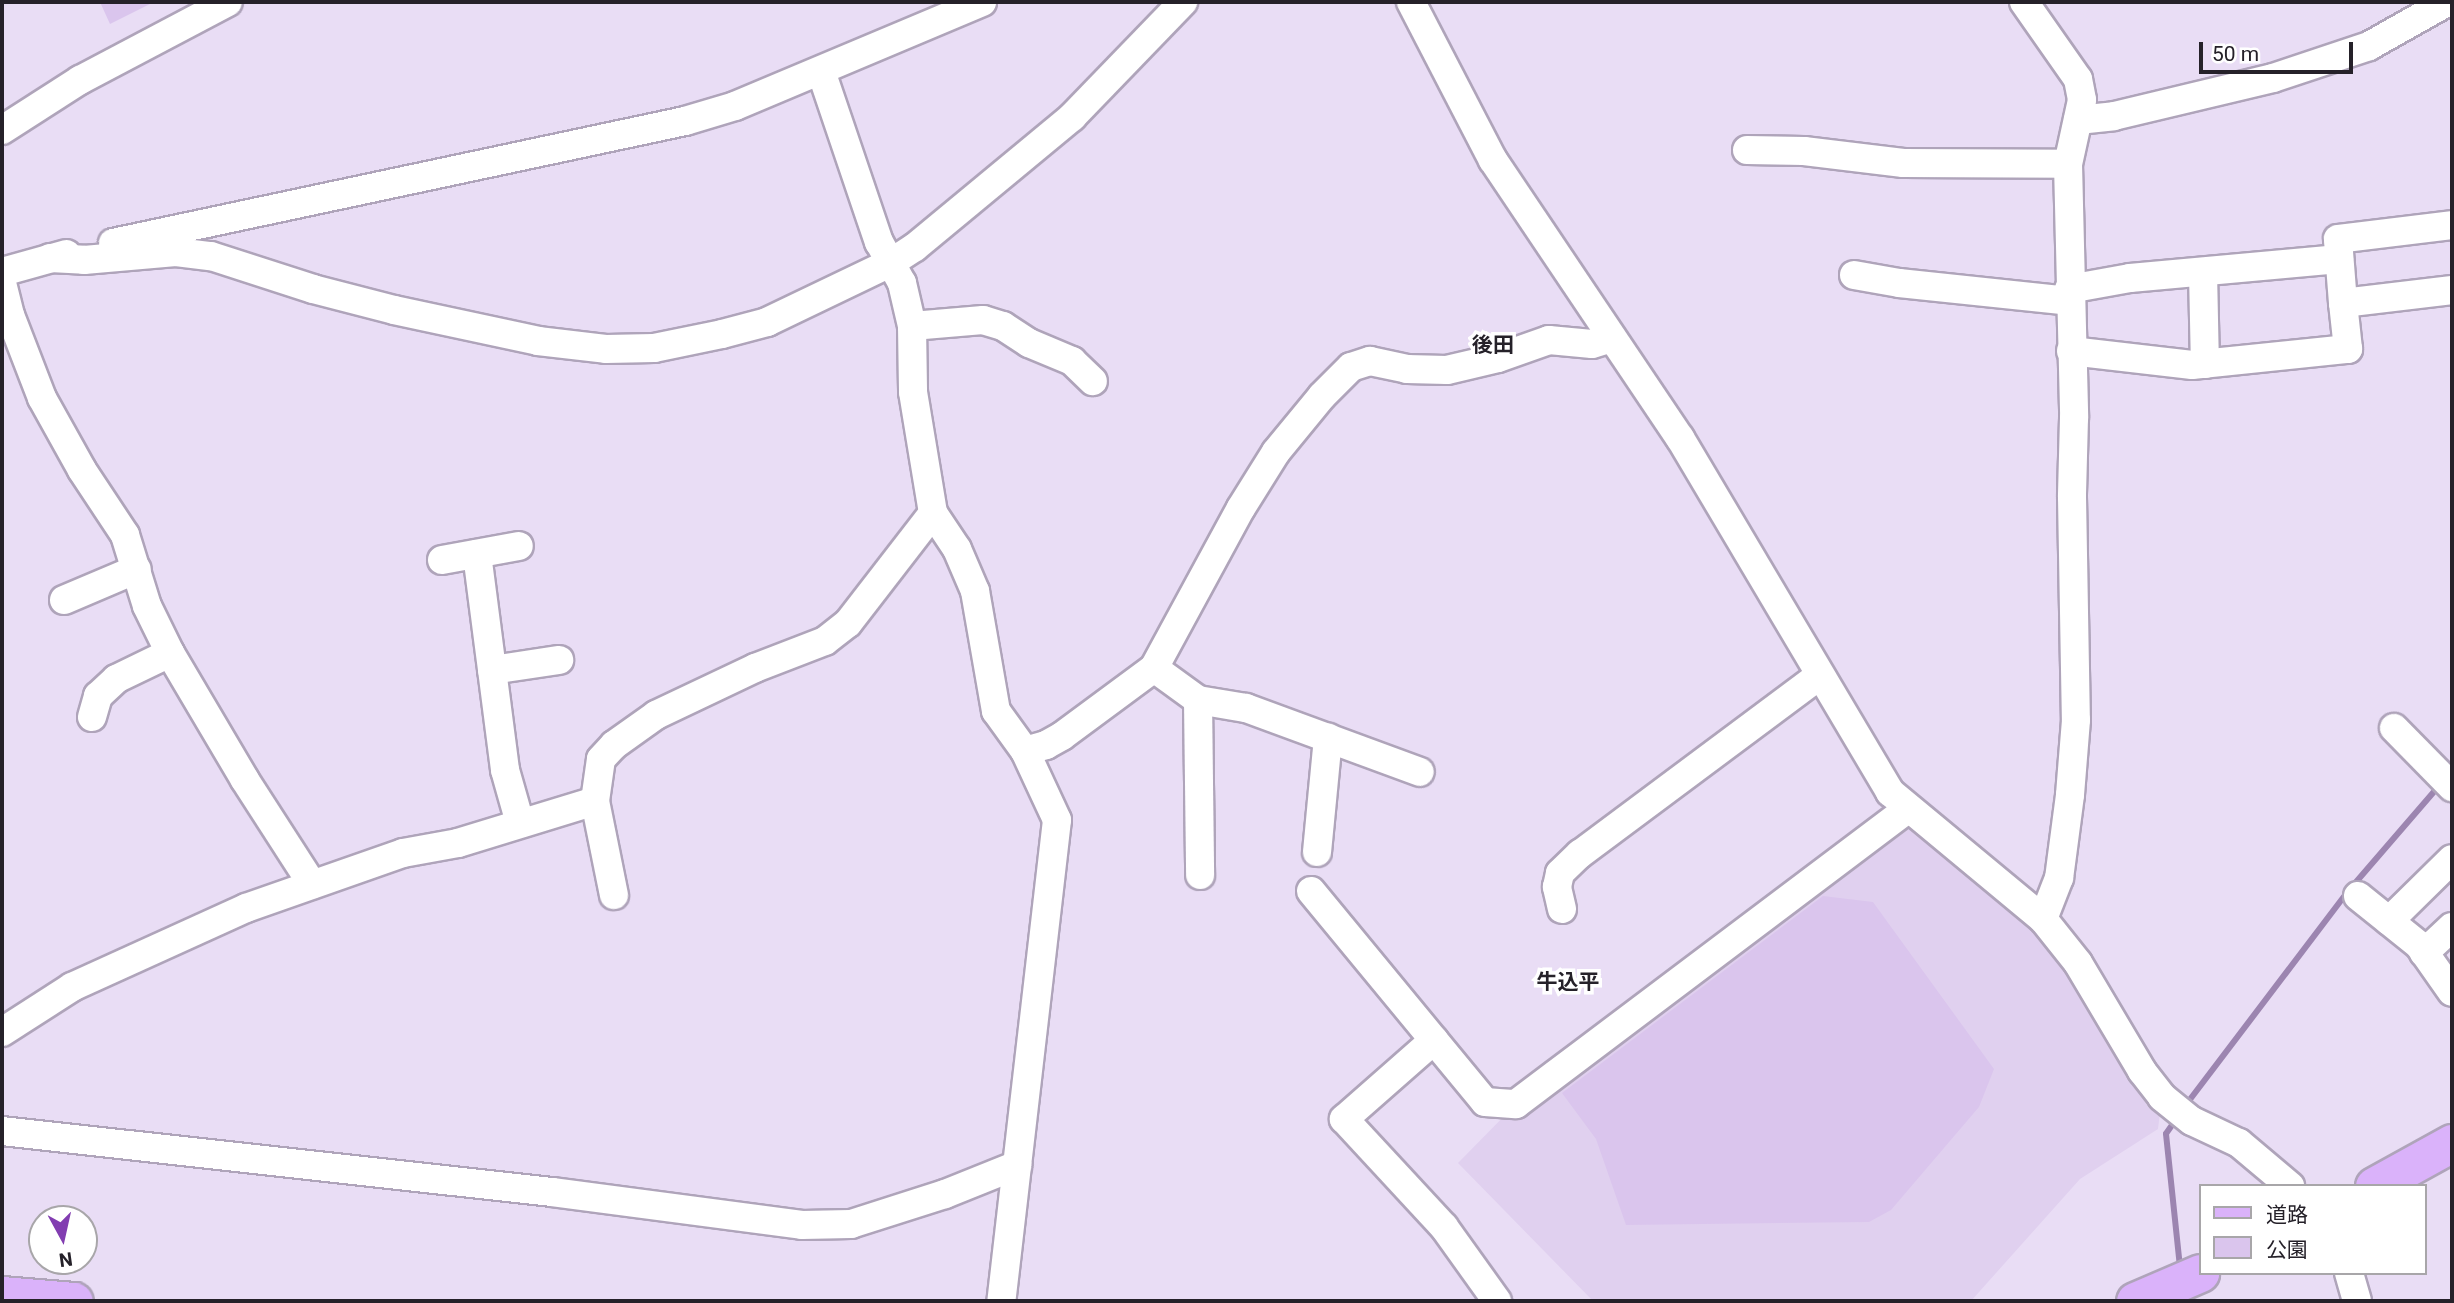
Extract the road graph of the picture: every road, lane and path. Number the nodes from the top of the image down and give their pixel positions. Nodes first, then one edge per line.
1 (228, 2) edge
2 (982, 2) edge
3 (1183, 2) edge
4 (1412, 2) edge
5 (2024, 2) edge
6 (2447, 2) edge
7 (821, 71) junction
8 (2078, 120) junction
9 (2, 130) edge
10 (1747, 149) dead end
11 (2068, 164) junction
12 (2452, 225) edge
13 (50, 258) junction
14 (2339, 259) junction
15 (892, 262) junction
16 (2, 272) edge
17 (2203, 272) junction
18 (1854, 275) dead end
19 (2, 283) edge
20 (2452, 290) edge
21 (2069, 295) junction
22 (2343, 303) junction
23 (912, 326) junction
24 (1612, 338) junction
25 (2071, 351) junction
26 (2206, 364) junction
27 (1093, 381) dead end
28 (933, 513) junction
29 (519, 546) dead end
30 (477, 554) junction
31 (442, 560) dead end
32 (137, 569) junction
33 (64, 600) dead end
34 (170, 653) junction
35 (559, 660) dead end
36 (1154, 668) junction
37 (492, 670) junction
38 (1819, 676) junction
39 (1198, 700) junction
40 (92, 717) dead end
41 (2394, 728) dead end
42 (1328, 738) junction
43 (1025, 751) junction
44 (1420, 772) dead end
45 (2452, 787) edge
46 (595, 801) junction
47 (1907, 810) junction
48 (520, 823) junction
49 (1317, 852) dead end
50 (2452, 859) edge
51 (1200, 875) dead end
52 (312, 884) junction
53 (1311, 891) dead end
54 (614, 895) dead end
55 (2358, 896) dead end
56 (1562, 909) dead end
57 (2043, 919) junction
58 (2389, 921) junction
59 (2452, 927) edge
60 (2424, 953) junction
61 (2450, 984) edge
62 (2, 1031) edge
63 (1434, 1040) junction
64 (2, 1131) edge
65 (2452, 1143) edge
66 (1017, 1165) junction
67 (2288, 1184) edge
68 (2378, 1184) edge
69 (2198, 1274) edge
70 (2350, 1275) edge
71 (2, 1295) edge
72 (74, 1301) edge
73 (1001, 1301) edge
74 (1497, 1301) edge
75 (2135, 1301) edge
76 (2357, 1301) edge

1 - 9 street
2 - 7 street
3 - 15 street
4 - 24 street
5 - 8 street
6 - 8 street
7 - 13 street
7 - 15 street
8 - 11 street
10 - 11 street
11 - 21 street
12 - 14 street
13 - 15 street
13 - 16 street
14 - 17 street
14 - 22 street
15 - 23 street
17 - 21 street
17 - 26 street
18 - 21 street
19 - 32 street
20 - 22 street
21 - 25 street
22 - 26 street
23 - 27 street
23 - 28 street
24 - 36 street
24 - 38 street
25 - 26 street
25 - 57 street
28 - 43 street
28 - 46 street
29 - 30 street
30 - 31 street
30 - 37 street
32 - 33 street
32 - 34 street
34 - 40 street
34 - 52 street
35 - 37 street
36 - 39 street
36 - 43 street
37 - 48 street
38 - 47 street
38 - 56 street
39 - 42 street
39 - 51 street
41 - 45 street
42 - 44 street
42 - 49 street
43 - 66 street
46 - 48 street
46 - 54 street
47 - 57 street
47 - 63 street
48 - 52 street
50 - 58 street
52 - 62 street
53 - 63 street
55 - 58 street
57 - 67 street
58 - 60 street
59 - 60 street
60 - 61 street
63 - 74 street
64 - 66 street
65 - 68 main road
66 - 73 street
69 - 75 main road
70 - 76 street
71 - 72 main road

